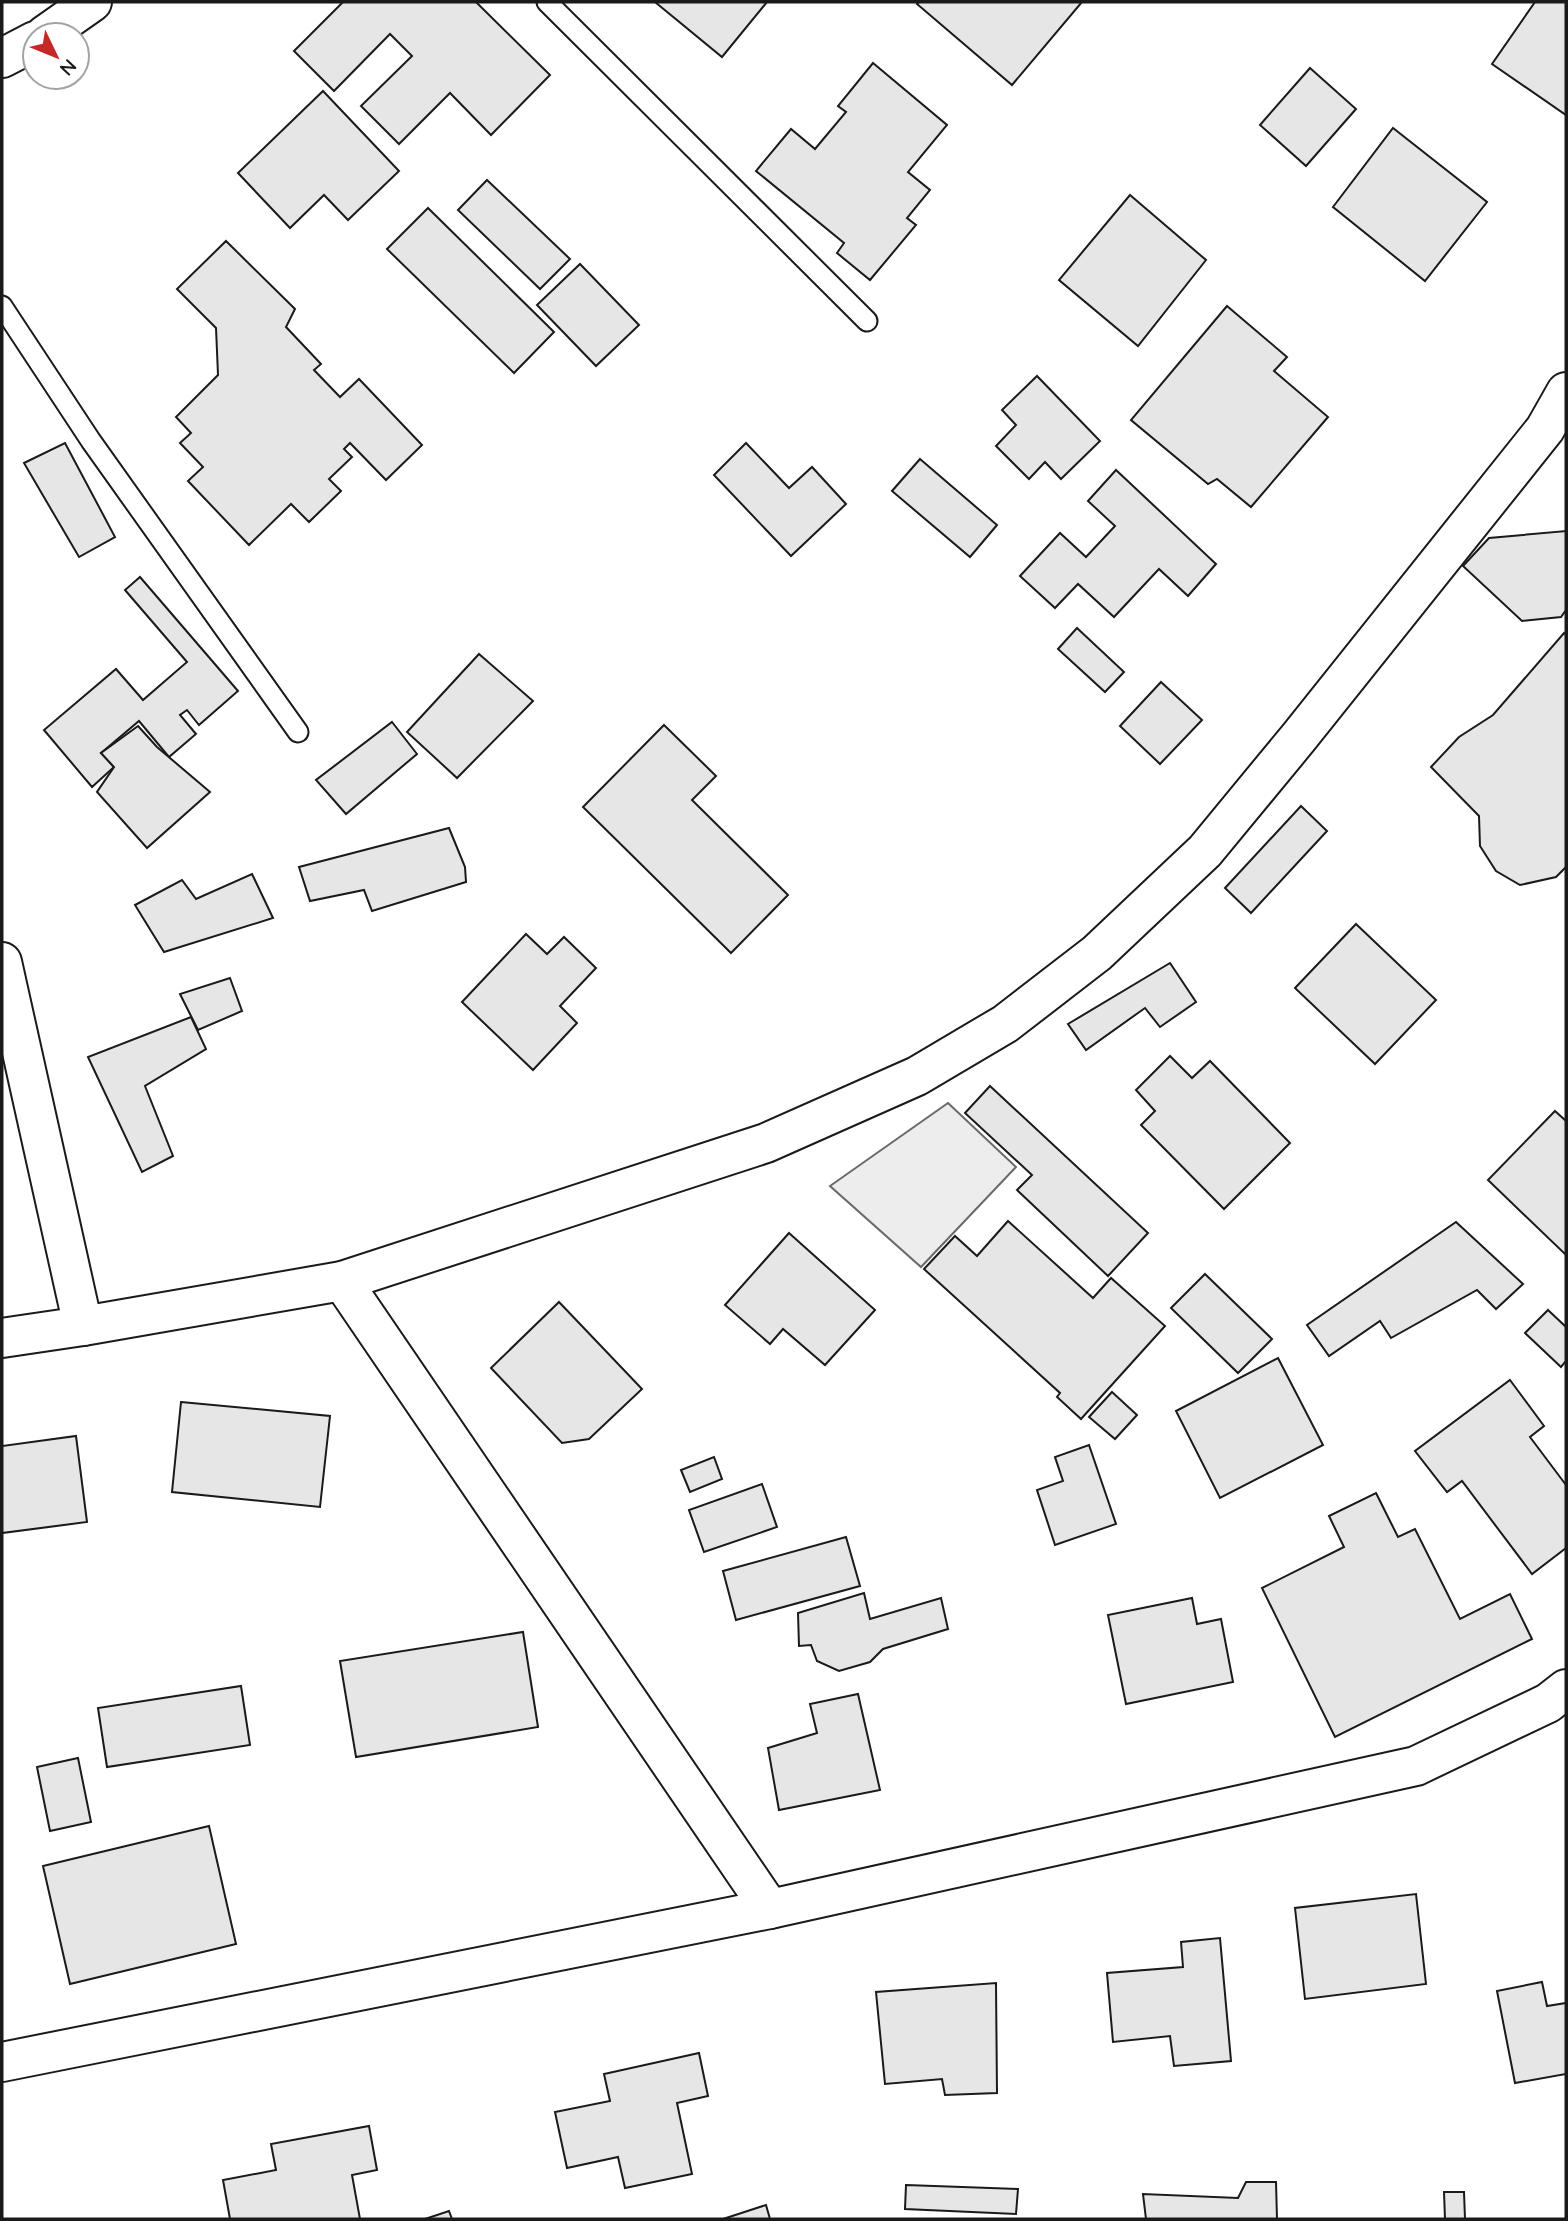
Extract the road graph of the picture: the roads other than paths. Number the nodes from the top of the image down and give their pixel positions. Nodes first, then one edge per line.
1 (92, 2) edge
2 (547, 2) edge
3 (65, 21) edge
4 (21, 48) edge
5 (2, 58) edge
6 (2, 306) edge
7 (867, 321) dead end
8 (1566, 391) edge
9 (1555, 438) edge
10 (298, 732) dead end
11 (2, 962) edge
12 (342, 1281) junction
13 (83, 1326) junction
14 (2, 1338) edge
15 (1566, 1689) edge
16 (770, 1909) junction
17 (2, 2063) edge

1 - 3 main road
2 - 7 lane
4 - 5 main road
6 - 10 lane
8 - 9 main road
9 - 12 main road
11 - 13 main road
12 - 13 main road
12 - 16 main road
13 - 14 main road
15 - 16 main road
16 - 17 main road

